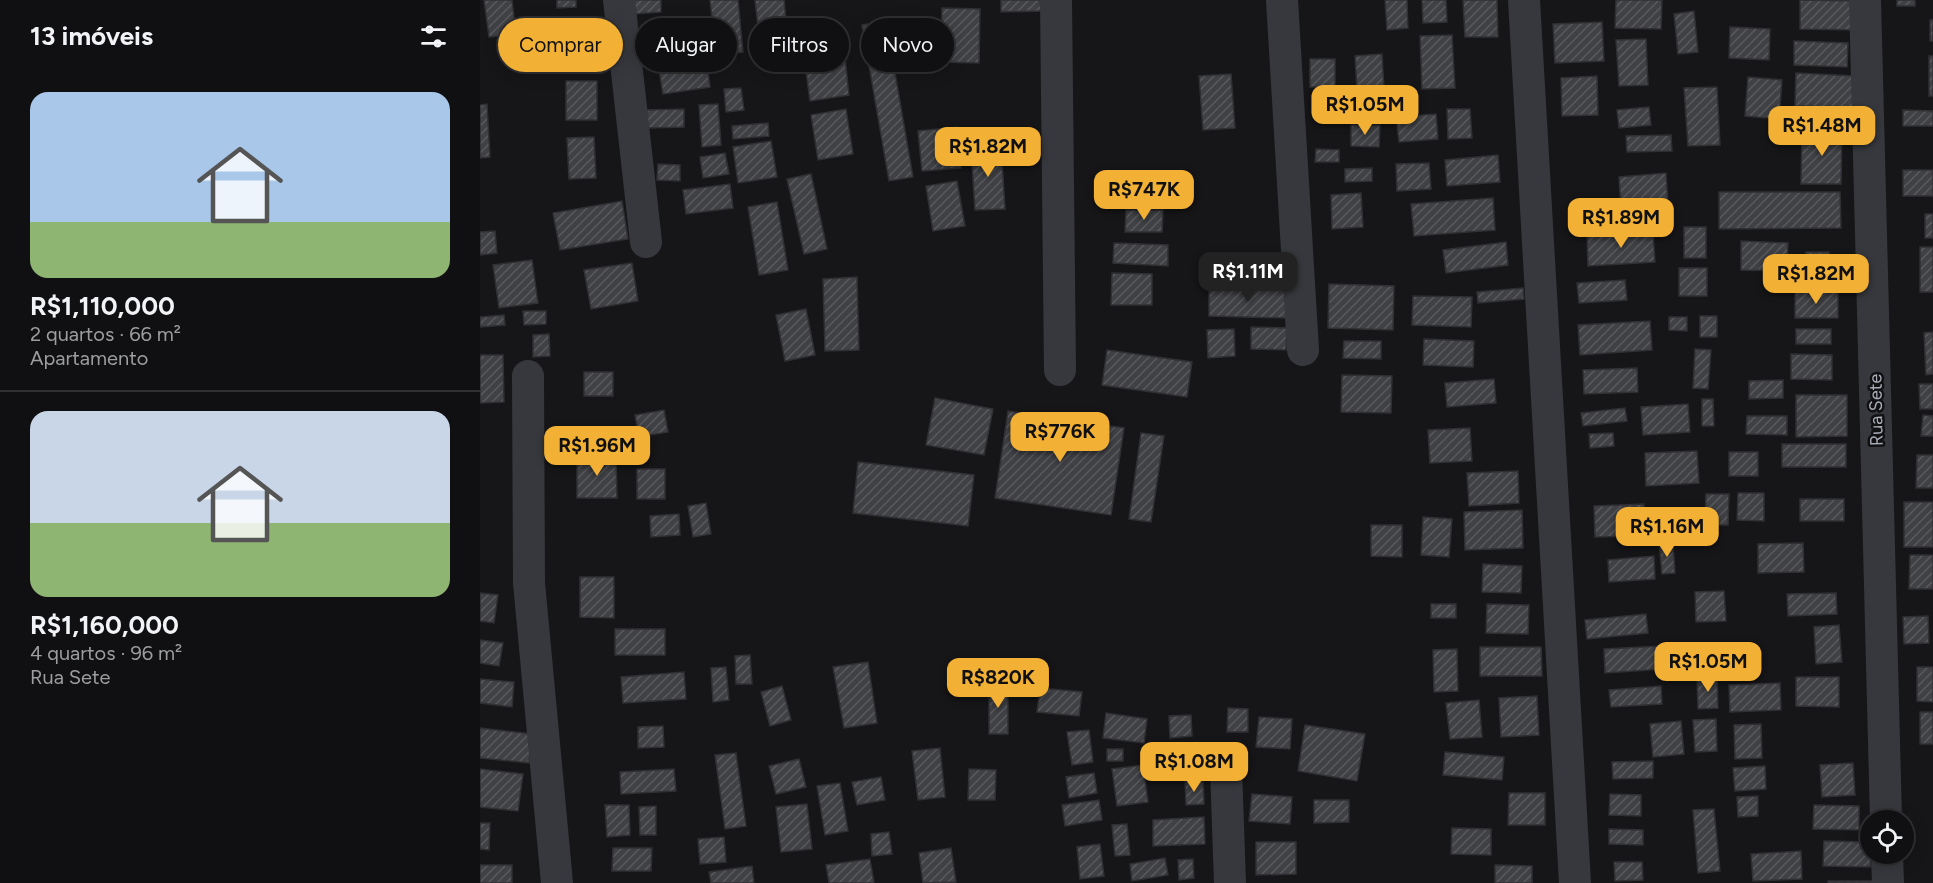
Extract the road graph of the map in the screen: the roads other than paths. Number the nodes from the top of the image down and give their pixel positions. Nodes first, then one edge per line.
1 (619, 0) edge
2 (1056, 0) edge
3 (1282, 0) edge
4 (1524, 0) edge
5 (1865, 0) edge
6 (646, 242) dead end
7 (1304, 350) dead end
8 (1060, 370) dead end
9 (528, 376) dead end
10 (1226, 768) dead end
11 (1886, 810) edge
12 (1887, 864) edge
13 (557, 883) edge
14 (1230, 883) edge
15 (1575, 883) edge
16 (1888, 883) edge

1 - 6 street
2 - 8 street
3 - 7 street
4 - 15 street
5 - 11 street, Rua Sete
9 - 13 street
10 - 14 street
12 - 16 street

